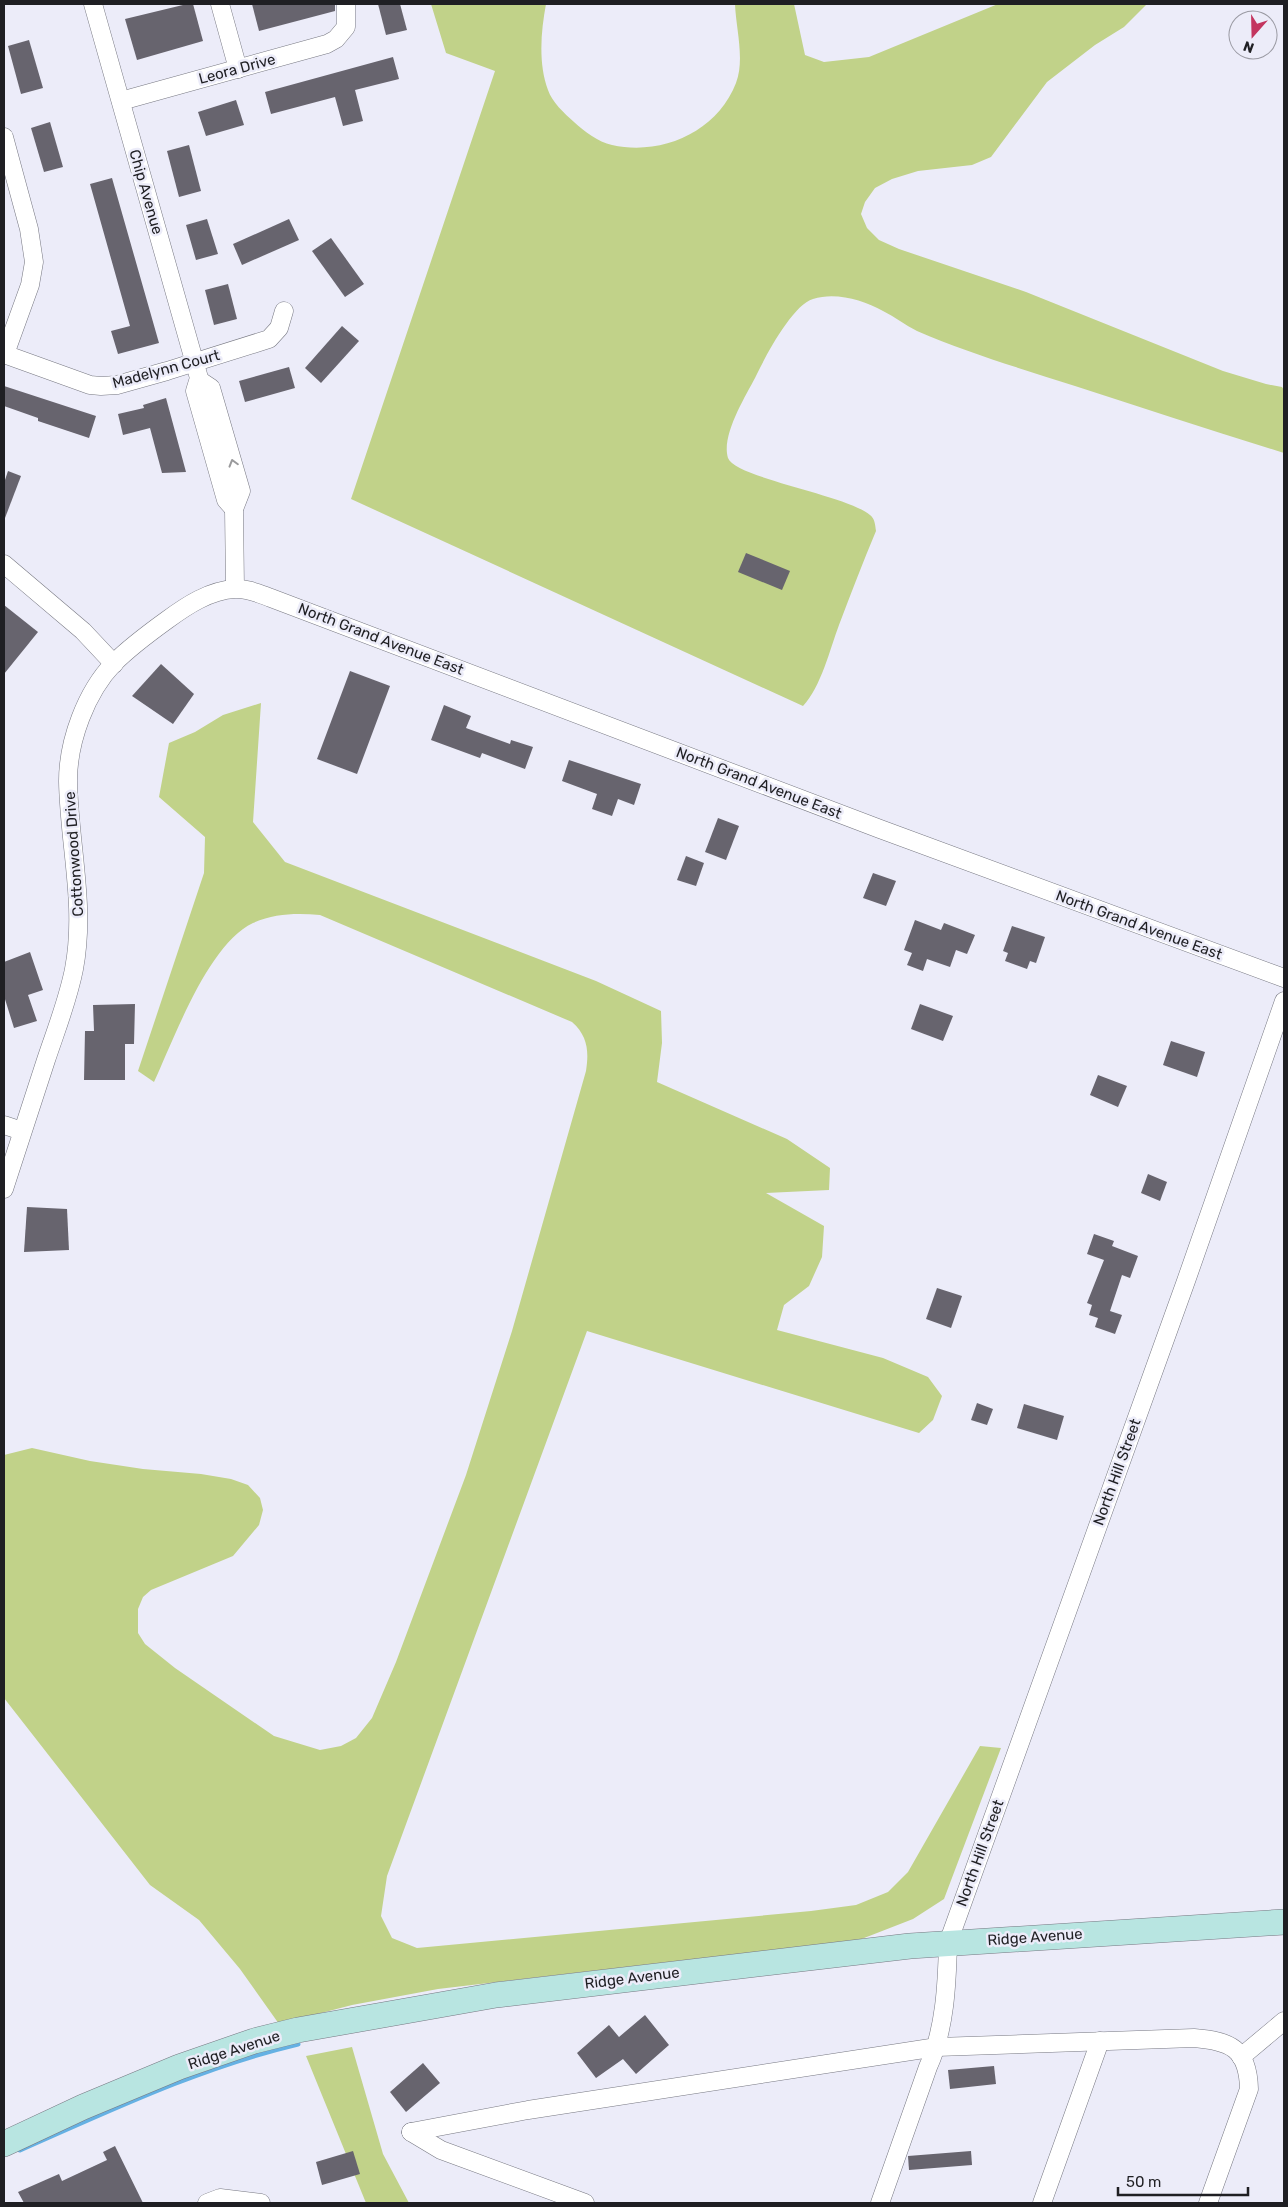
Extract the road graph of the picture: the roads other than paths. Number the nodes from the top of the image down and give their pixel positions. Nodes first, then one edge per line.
1 (93, 4) edge
2 (220, 4) edge
3 (346, 4) edge
4 (238, 69) junction
5 (121, 101) junction
6 (4, 138) edge
7 (284, 311) dead end
8 (5, 354) edge
9 (197, 371) junction
10 (4, 564) edge
11 (235, 588) junction
12 (114, 664) junction
13 (1284, 978) edge
14 (1284, 1001) edge
15 (4, 1124) edge
16 (22, 1131) junction
17 (4, 1189) edge
18 (1284, 1922) edge
19 (948, 1942) junction
20 (1284, 2021) edge
21 (1100, 2041) junction
22 (937, 2047) junction
23 (1241, 2057) junction
24 (4, 2144) edge
25 (207, 2203) edge
26 (261, 2203) edge
27 (585, 2203) edge
28 (880, 2203) edge
29 (1042, 2203) edge
30 (1208, 2203) edge

1 - 5 street, Chip Avenue
2 - 4 street
3 - 4 street, Leora Drive
4 - 5 street, Leora Drive
5 - 9 street, Chip Avenue
6 - 8 street
7 - 9 street, Madelynn Court
8 - 9 street, Madelynn Court
9 - 11 street, Chip Avenue
10 - 12 street
11 - 12 street, Cottonwood Drive
11 - 13 street, North Grand Avenue East
12 - 16 street, Cottonwood Drive
14 - 19 street, North Hill Street
15 - 16 street
16 - 17 street, Cottonwood Drive
18 - 19 street, Ridge Avenue
19 - 22 street, North Hill Street
19 - 24 street, Ridge Avenue
20 - 23 street
21 - 22 street
21 - 23 street
21 - 29 street
22 - 27 street
22 - 28 street, North Hill Street
23 - 30 street
25 - 26 street

